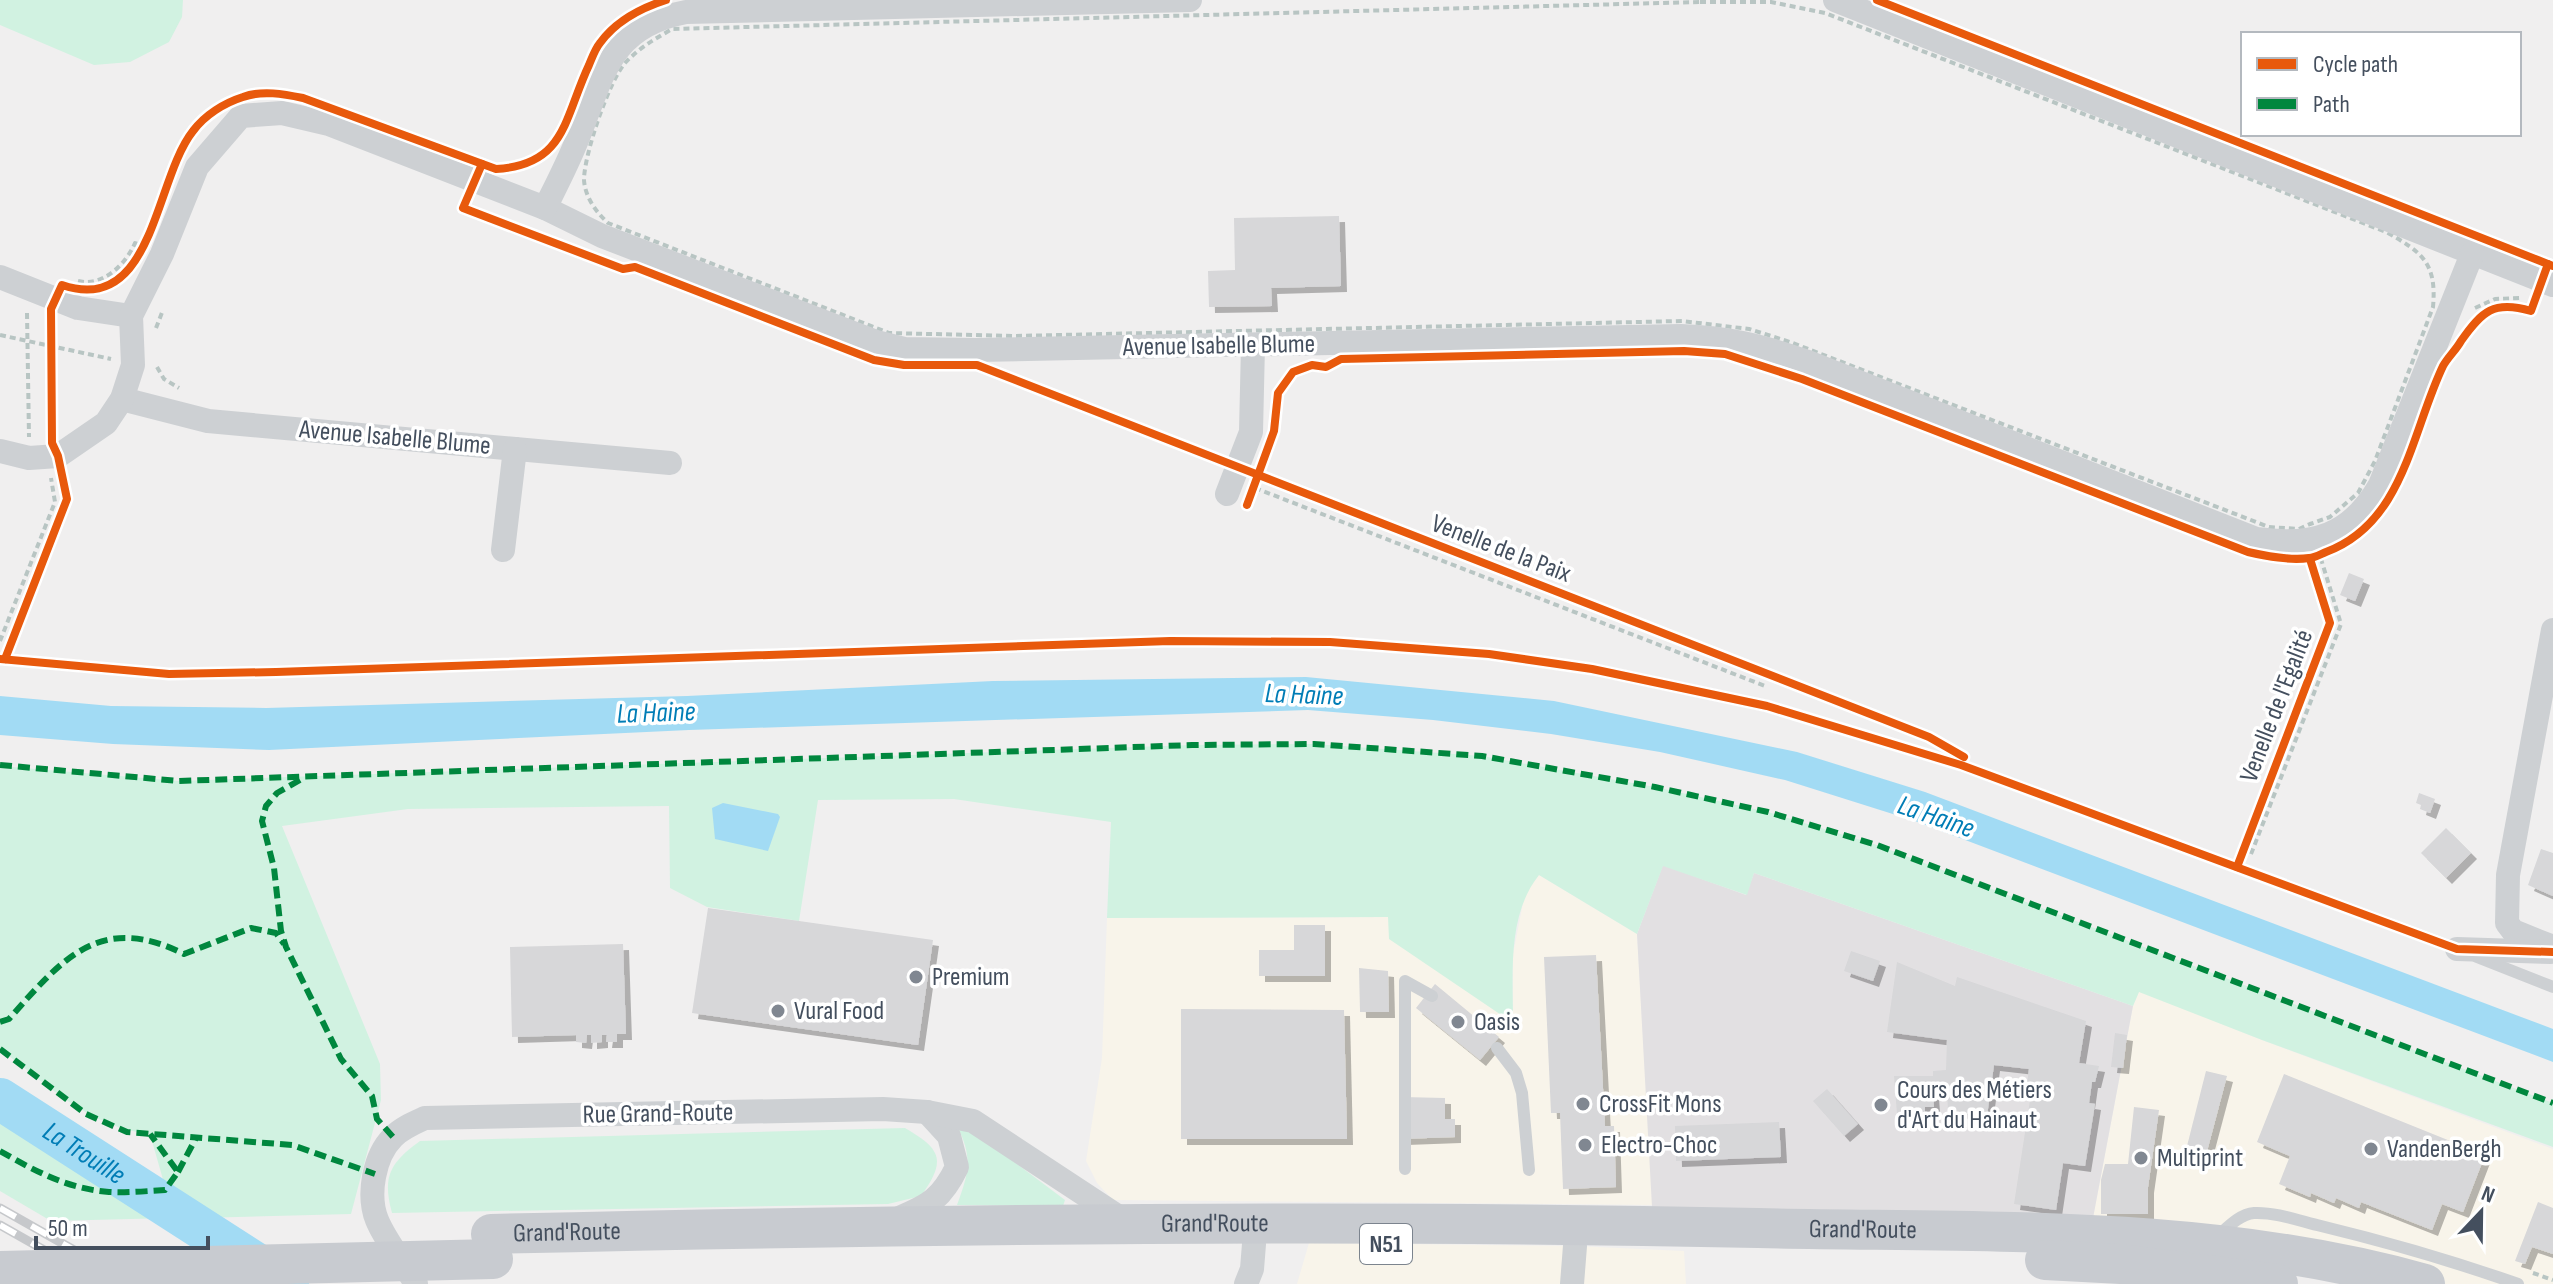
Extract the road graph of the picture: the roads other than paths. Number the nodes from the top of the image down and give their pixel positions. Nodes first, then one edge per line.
1 (1190, 0) edge
2 (1835, 0) edge
3 (545, 208) junction
4 (2472, 254) junction
5 (0, 277) edge
6 (2543, 289) edge
7 (131, 316) junction
8 (1253, 345) junction
9 (122, 399) junction
10 (515, 449) junction
11 (0, 451) edge
12 (670, 463) dead end
13 (1245, 484) road end
14 (503, 550) dead end
15 (2553, 630) edge
16 (0, 659) edge
17 (2457, 949) junction
18 (2553, 949) edge
19 (2553, 987) edge
20 (1432, 996) dead end
21 (1497, 1048) dead end
22 (927, 1112) junction
23 (1405, 1169) dead end
24 (1529, 1170) dead end
25 (1127, 1223) junction
26 (882, 1225) junction
27 (0, 1243) edge
28 (2209, 1243) junction
29 (1254, 1244) junction
30 (492, 1246) junction
31 (1574, 1265) edge
32 (0, 1271) edge
33 (416, 1284) edge
34 (1246, 1284) edge
35 (2278, 1284) edge
36 (2425, 1284) edge
37 (2518, 1284) edge

1 - 3 street
2 - 4 street
3 - 7 street, Avenue Isabelle Blume
3 - 8 street, Avenue Isabelle Blume
4 - 6 street
4 - 8 street, Avenue Isabelle Blume
5 - 7 street
7 - 9 street, Avenue Isabelle Blume
8 - 13 street
9 - 10 street, Avenue Isabelle Blume
9 - 11 street, Avenue Isabelle Blume
10 - 12 street, Avenue Isabelle Blume
10 - 14 street
15 - 18 street
16 - 17 lane
17 - 18 street
17 - 19 lane
20 - 23 lane
21 - 24 lane
22 - 25 street, Rue Grand-Route
22 - 26 street
22 - 33 street, Rue Grand-Route
25 - 26 main road, Grand'Route / N51
25 - 28 main road, Grand'Route / N51
26 - 30 main road, Grand'Route / N51
27 - 30 main road, Grand'Route / N51
28 - 36 main road, Grand'Route / N51
28 - 37 lane
29 - 30 main road, Grand'Route / N51
29 - 31 main road, Grand'Route / N51
29 - 34 street
30 - 32 main road, Grand'Route / N51, bridge
31 - 35 main road, Grand'Route / N51

